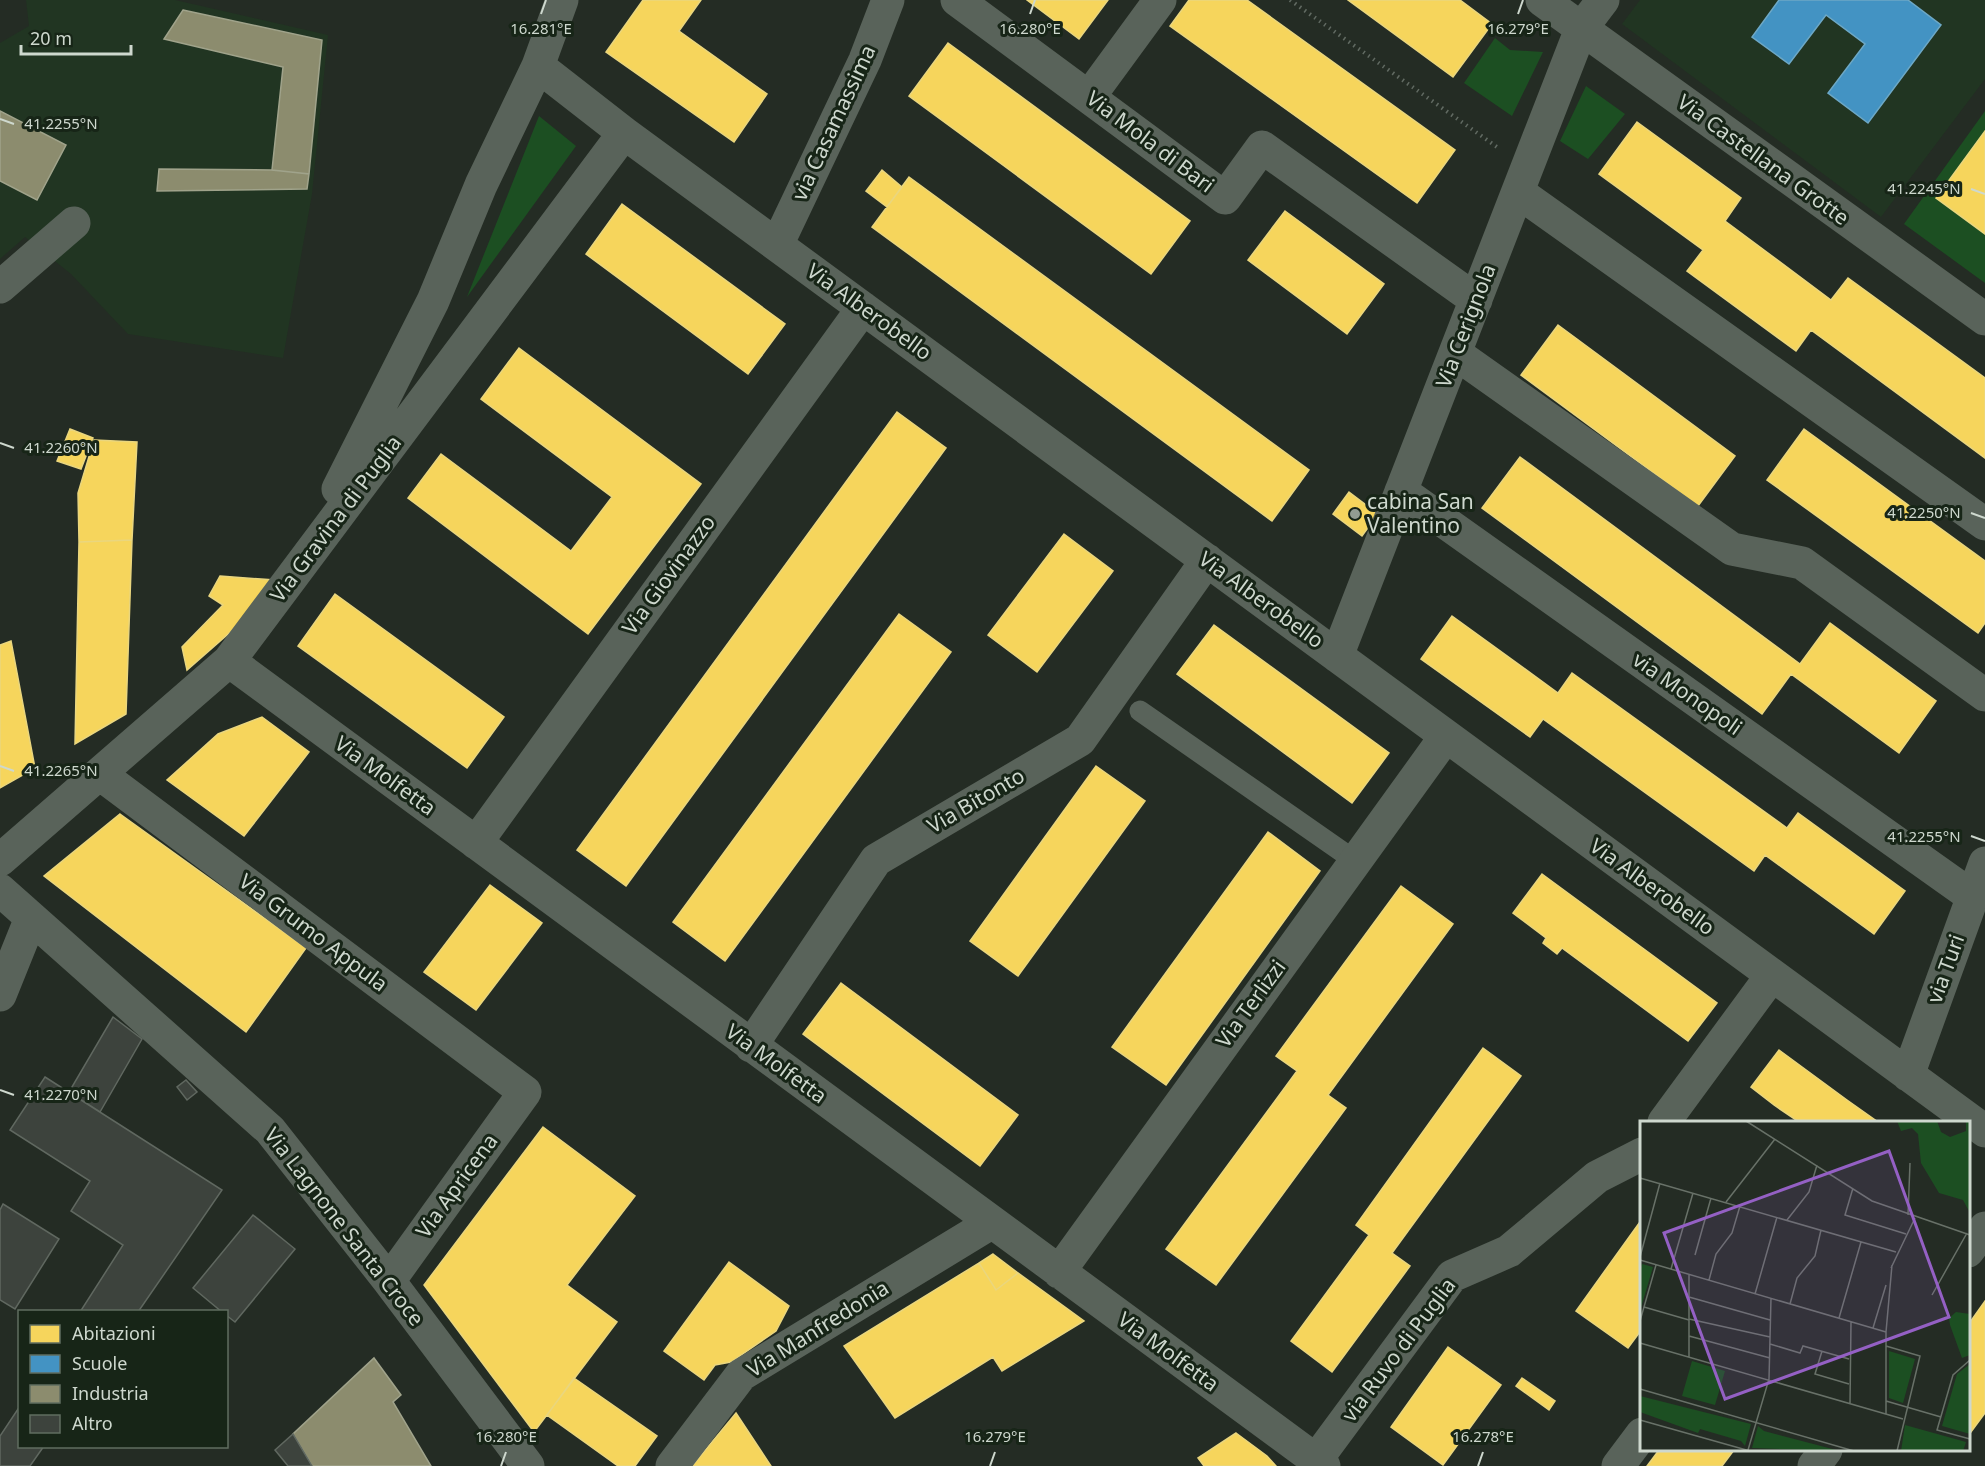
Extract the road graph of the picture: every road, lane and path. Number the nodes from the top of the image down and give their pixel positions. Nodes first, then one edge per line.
1 (562, 0) edge
2 (888, 0) edge
3 (957, 0) edge
4 (1160, 0) edge
5 (1290, 0) edge
6 (1542, 0) edge
7 (1603, 0) edge
8 (1581, 29) junction
9 (538, 66) junction
10 (1089, 97) junction
11 (624, 133) junction
12 (1522, 181) junction
13 (74, 223) dead end
14 (777, 245) junction
15 (0, 286) edge
16 (1476, 300) junction
17 (863, 308) junction
18 (1985, 320) edge
19 (1455, 353) junction
20 (1401, 491) junction
21 (1985, 524) edge
22 (1207, 560) junction
23 (298, 568) junction
24 (1337, 656) junction
25 (230, 661) junction
26 (1985, 694) edge
27 (1140, 711) dead end
28 (1446, 736) junction
29 (100, 774) junction
30 (476, 843) junction
31 (0, 860) edge
32 (1354, 860) junction
33 (1985, 863) edge
34 (0, 891) edge
35 (1973, 897) junction
36 (31, 918) junction
37 (1772, 975) junction
38 (0, 995) edge
39 (751, 1046) junction
40 (1908, 1075) junction
41 (525, 1092) joint
42 (1665, 1121) edge
43 (1985, 1131) edge
44 (1640, 1155) edge
45 (991, 1223) junction
46 (1985, 1228) edge
47 (1970, 1248) edge
48 (1059, 1272) junction
49 (389, 1281) junction
50 (1640, 1435) edge
51 (1825, 1451) edge
52 (1320, 1463) edge
53 (528, 1466) edge
54 (672, 1466) edge
55 (1618, 1466) edge
56 (1814, 1466) edge

1 - 9 street
2 - 14 street, via Casamassima
3 - 10 street, Via Mola di Bari
4 - 10 street
5 - 12 path
6 - 8 street, Via Castellana Grotte
7 - 8 street, Via Cerignola
8 - 12 street, Via Cerignola
8 - 18 street, Via Castellana Grotte
9 - 11 street, Via Alberobello
9 - 23 street
10 - 16 street, Via Mola di Bari
11 - 14 street, Via Alberobello
11 - 23 street, Via Gravina di Puglia
12 - 16 street, Via Cerignola
12 - 21 street
13 - 15 street
14 - 17 street, Via Alberobello
16 - 19 street, Via Cerignola
17 - 22 street, Via Alberobello
17 - 30 street, Via Giovinazzo
19 - 20 street, Via Cerignola
19 - 26 street
20 - 24 street, Via Cerignola
20 - 35 street, via Monopoli
22 - 24 street, Via Alberobello
22 - 39 street, Via Bitonto
23 - 25 street, Via Gravina di Puglia
24 - 28 street, Via Alberobello
25 - 29 street, Via Gravina di Puglia
25 - 30 street, Via Molfetta
27 - 32 lane
28 - 32 street, Via Terlizzi
28 - 37 street, Via Alberobello
29 - 31 street, Via Gravina di Puglia
29 - 41 street, Via Grumo Appula
30 - 39 street, Via Molfetta
32 - 48 street, Via Terlizzi
33 - 35 street, via Turi
34 - 36 street, Via Lagnone Santa Croce
35 - 40 street, via Turi
36 - 38 street
36 - 49 street, Via Lagnone Santa Croce
37 - 40 street, Via Alberobello
37 - 42 street
39 - 45 street, Via Molfetta
40 - 43 street, Via Alberobello
41 - 49 street, Via Apricena
44 - 52 street, via Ruvo di Puglia
45 - 48 street, Via Molfetta
45 - 54 street, Via Manfredonia
46 - 47 street
48 - 52 street, Via Molfetta
49 - 53 street, Via Lagnone Santa Croce
50 - 55 street
51 - 56 street

